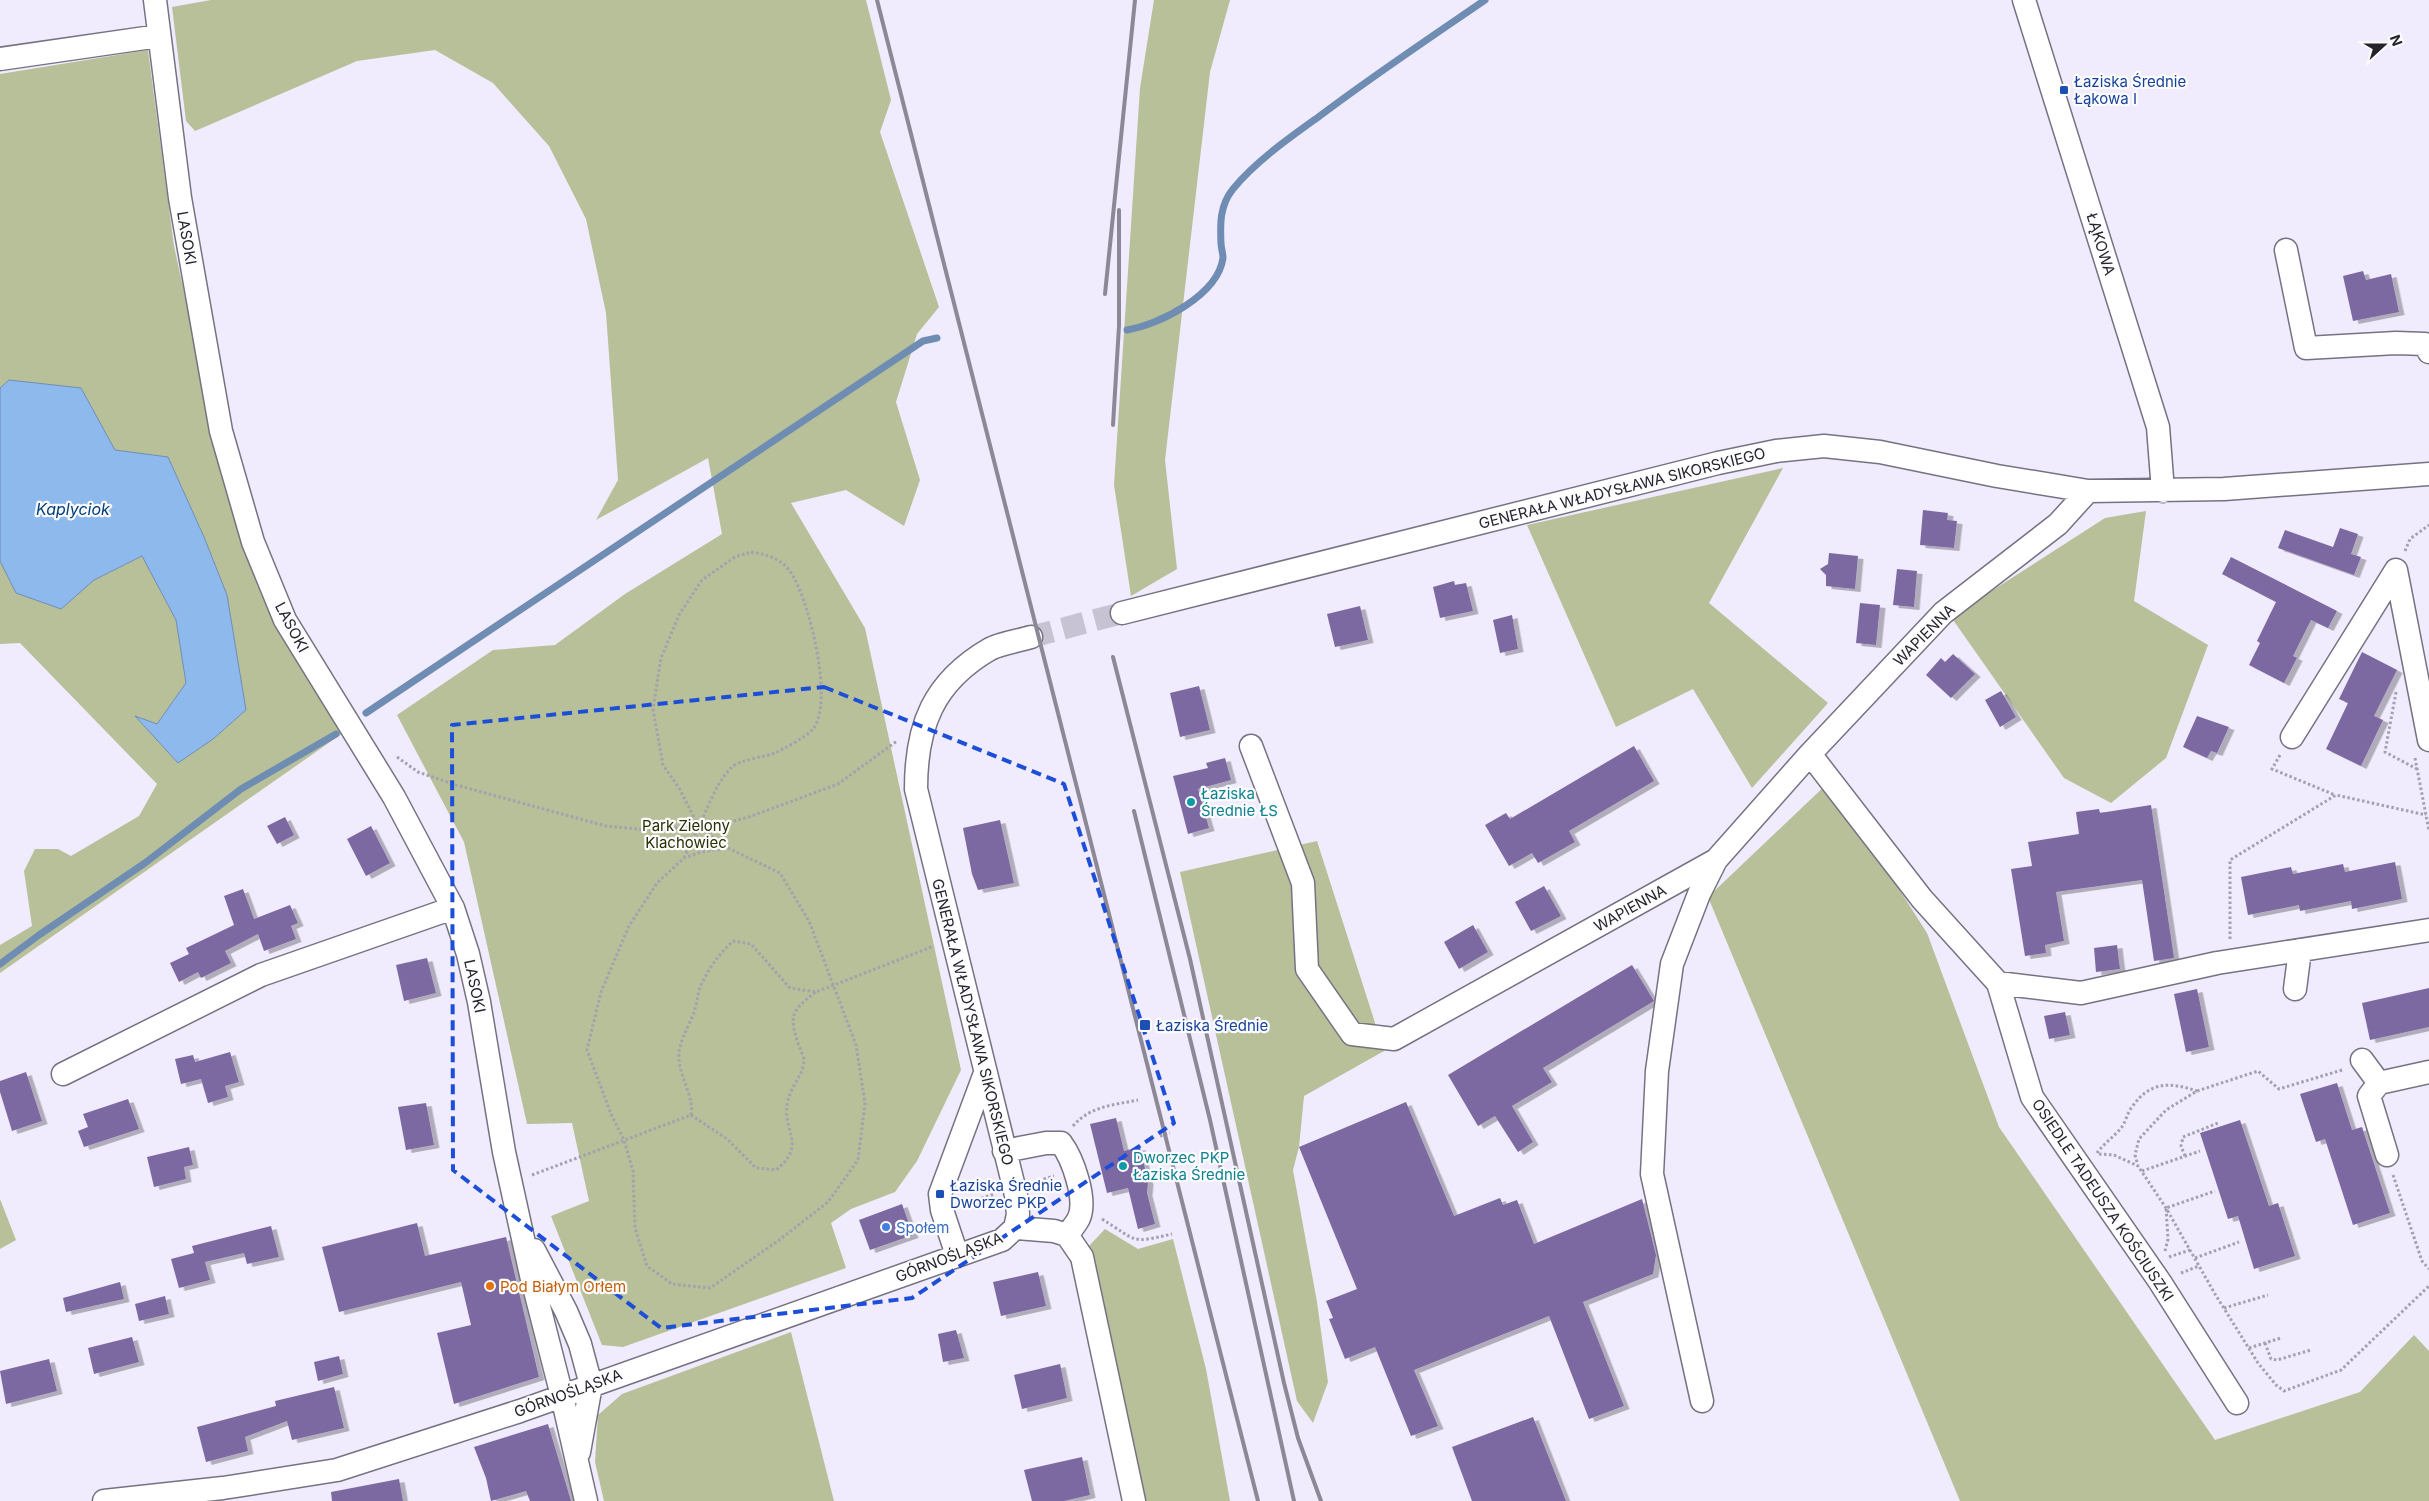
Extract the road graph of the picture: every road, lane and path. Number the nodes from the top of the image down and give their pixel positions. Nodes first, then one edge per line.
1 (155, 0) edge
2 (2024, 0) edge
3 (159, 36) junction
4 (0, 58) edge
5 (2286, 250) dead end
6 (2429, 352) edge
7 (2429, 474) edge
8 (2163, 490) junction
9 (2088, 491) junction
10 (2429, 525) edge
11 (2396, 570) junction
12 (1122, 613) tunnel mouth
13 (1030, 637) tunnel mouth
14 (2398, 682) dead end
15 (925, 719) junction
16 (2292, 737) joint
17 (2429, 740) edge
18 (1251, 746) dead end
19 (1810, 754) junction
20 (394, 755) dead end
21 (2417, 769) dead end
22 (2336, 795) junction
23 (699, 827) junction
24 (2429, 831) edge
25 (728, 848) junction
26 (684, 858) junction
27 (1716, 860) junction
28 (453, 908) junction
29 (2429, 930) edge
30 (2236, 944) dead end
31 (937, 945) dead end
32 (2300, 950) junction
33 (1998, 983) junction
34 (833, 986) junction
35 (2294, 989) dead end
36 (816, 992) junction
37 (2363, 1062) joint
38 (2429, 1072) edge
39 (984, 1073) junction
40 (63, 1074) dead end
41 (2379, 1083) junction
42 (2197, 1091) junction
43 (1138, 1100) dead end
44 (691, 1115) junction
45 (2218, 1123) dead end
46 (1170, 1133) dead end
47 (1160, 1136) dead end
48 (624, 1140) junction
49 (1061, 1143) junction
50 (2200, 1150) dead end
51 (1004, 1151) junction
52 (2097, 1154) junction
53 (2387, 1155) joint
54 (2185, 1156) junction
55 (2074, 1158) junction
56 (2138, 1166) junction
57 (2142, 1171) junction
58 (512, 1183) junction
59 (2215, 1191) dead end
60 (1080, 1205) junction
61 (2166, 1208) junction
62 (521, 1221) junction
63 (1015, 1228) junction
64 (1172, 1234) dead end
65 (1067, 1235) junction
66 (2239, 1242) dead end
67 (2190, 1250) junction
68 (957, 1255) junction
69 (2195, 1258) junction
70 (2156, 1265) junction
71 (2429, 1269) edge
72 (2429, 1286) edge
73 (2268, 1295) dead end
74 (2224, 1308) junction
75 (2281, 1338) dead end
76 (2265, 1343) junction
77 (2249, 1348) junction
78 (2311, 1350) dead end
79 (592, 1385) junction
80 (562, 1396) junction
81 (1702, 1401) dead end
82 (2237, 1403) dead end
83 (578, 1460) junction
84 (104, 1501) edge
85 (586, 1501) edge
86 (1134, 1501) edge

1 - 3 street, LASOKI
2 - 8 street, ŁĄKOWA
3 - 4 street
3 - 28 street, LASOKI
5 - 6 street
7 - 8 street, GENERAŁA WŁADYSŁAWA SIKORSKIEGO
8 - 9 street, GENERAŁA WŁADYSŁAWA SIKORSKIEGO
9 - 12 street, GENERAŁA WŁADYSŁAWA SIKORSKIEGO
9 - 19 street, WAPIENNA
10 - 11 path
11 - 16 street
11 - 17 street
13 - 15 street, GENERAŁA WŁADYSŁAWA SIKORSKIEGO
14 - 21 path
15 - 23 path
15 - 39 street, GENERAŁA WŁADYSŁAWA SIKORSKIEGO
16 - 22 path
18 - 27 street, WAPIENNA
19 - 27 street, WAPIENNA
19 - 33 street, OSIEDLE TADEUSZA KOŚCIUSZKI
20 - 23 path
22 - 24 path
22 - 30 path
23 - 23 path
23 - 25 path
23 - 26 path
25 - 26 path
25 - 34 path
26 - 48 path
27 - 81 street
28 - 40 street
28 - 58 street, LASOKI
29 - 32 street
31 - 34 path
32 - 33 street
32 - 35 street
33 - 55 street, OSIEDLE TADEUSZA KOŚCIUSZKI
34 - 36 path
34 - 48 path
36 - 44 path
36 - 44 path
37 - 41 street
37 - 42 path
38 - 41 street
39 - 51 street, GENERAŁA WŁADYSŁAWA SIKORSKIEGO
39 - 68 street
41 - 53 street
42 - 52 path
42 - 56 path
43 - 49 path
44 - 48 path
45 - 54 path
46 - 47 path
48 - 58 path
49 - 51 street
49 - 60 street
50 - 54 path
51 - 63 street, GENERAŁA WŁADYSŁAWA SIKORSKIEGO
52 - 55 path
52 - 56 path
53 - 71 path
54 - 57 path
55 - 70 street, OSIEDLE TADEUSZA KOŚCIUSZKI
56 - 57 path
57 - 61 path
58 - 62 street, LASOKI
59 - 61 path
60 - 64 path
60 - 65 street
61 - 67 path
61 - 70 path
62 - 79 street
62 - 80 street
63 - 65 street
63 - 68 street, GÓRNOŚLĄSKA
65 - 86 street
66 - 69 path
67 - 69 path
67 - 70 path
68 - 79 street, GÓRNOŚLĄSKA
69 - 74 path
70 - 82 street, OSIEDLE TADEUSZA KOŚCIUSZKI
72 - 77 path
73 - 74 path
74 - 77 path
75 - 76 path
76 - 77 path
76 - 78 path
79 - 80 street, GÓRNOŚLĄSKA
79 - 83 street
80 - 83 street
80 - 84 street, GÓRNOŚLĄSKA
83 - 85 street

